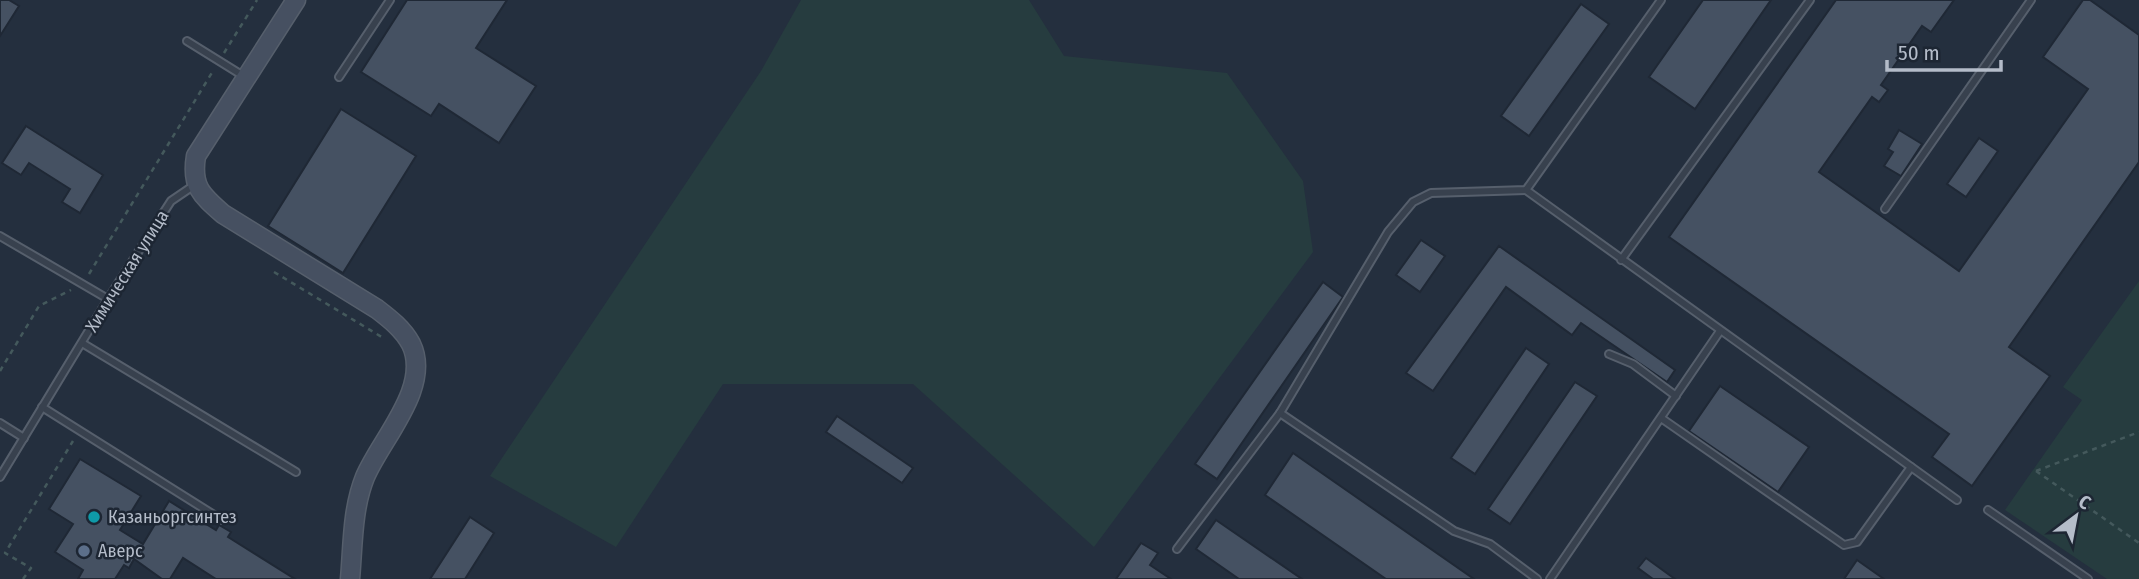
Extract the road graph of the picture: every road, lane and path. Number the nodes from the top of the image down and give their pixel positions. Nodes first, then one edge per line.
1 (257, 0) edge
2 (296, 0) edge
3 (390, 0) edge
4 (1661, 0) edge
5 (1810, 0) edge
6 (2031, 0) edge
7 (187, 41) dead end
8 (220, 61) junction
9 (339, 77) dead end
10 (246, 78) junction
11 (196, 184) junction
12 (1526, 190) junction
13 (1885, 209) dead end
14 (0, 236) edge
15 (1621, 260) junction
16 (274, 272) dead end
17 (83, 284) junction
18 (108, 299) junction
19 (1720, 331) junction
20 (82, 343) junction
21 (411, 344) junction
22 (1609, 354) dead end
23 (0, 371) edge
24 (1676, 396) junction
25 (42, 408) junction
26 (1280, 413) junction
27 (1661, 418) junction
28 (0, 423) edge
29 (2139, 432) edge
30 (24, 438) junction
31 (73, 441) dead end
32 (1910, 467) junction
33 (296, 472) dead end
34 (0, 477) edge
35 (1957, 500) dead end
36 (1988, 510) dead end
37 (222, 520) dead end
38 (2139, 543) edge
39 (1177, 549) dead end
40 (23, 579) edge
41 (350, 579) edge
42 (1537, 579) edge
43 (1550, 579) edge
44 (2088, 579) edge

1 - 8 path
2 - 10 main road
3 - 9 lane
4 - 12 lane
5 - 15 lane
6 - 13 lane
7 - 8 lane
8 - 10 lane
8 - 17 path
10 - 11 main road
11 - 18 lane, Химическая улица
11 - 21 main road
12 - 15 lane
12 - 26 lane
14 - 17 lane
15 - 19 lane
16 - 21 path
17 - 18 lane
17 - 23 path
18 - 20 lane, Химическая улица
19 - 24 lane
19 - 32 lane
20 - 25 lane, Химическая улица
20 - 33 lane
21 - 41 main road
22 - 24 lane
24 - 27 lane
25 - 30 lane, Химическая улица
25 - 37 lane
26 - 39 lane
26 - 42 lane
27 - 32 lane
27 - 43 lane
28 - 30 lane
29 - 38 path
30 - 34 lane, Химическая улица
31 - 40 path
32 - 35 lane
36 - 44 lane

